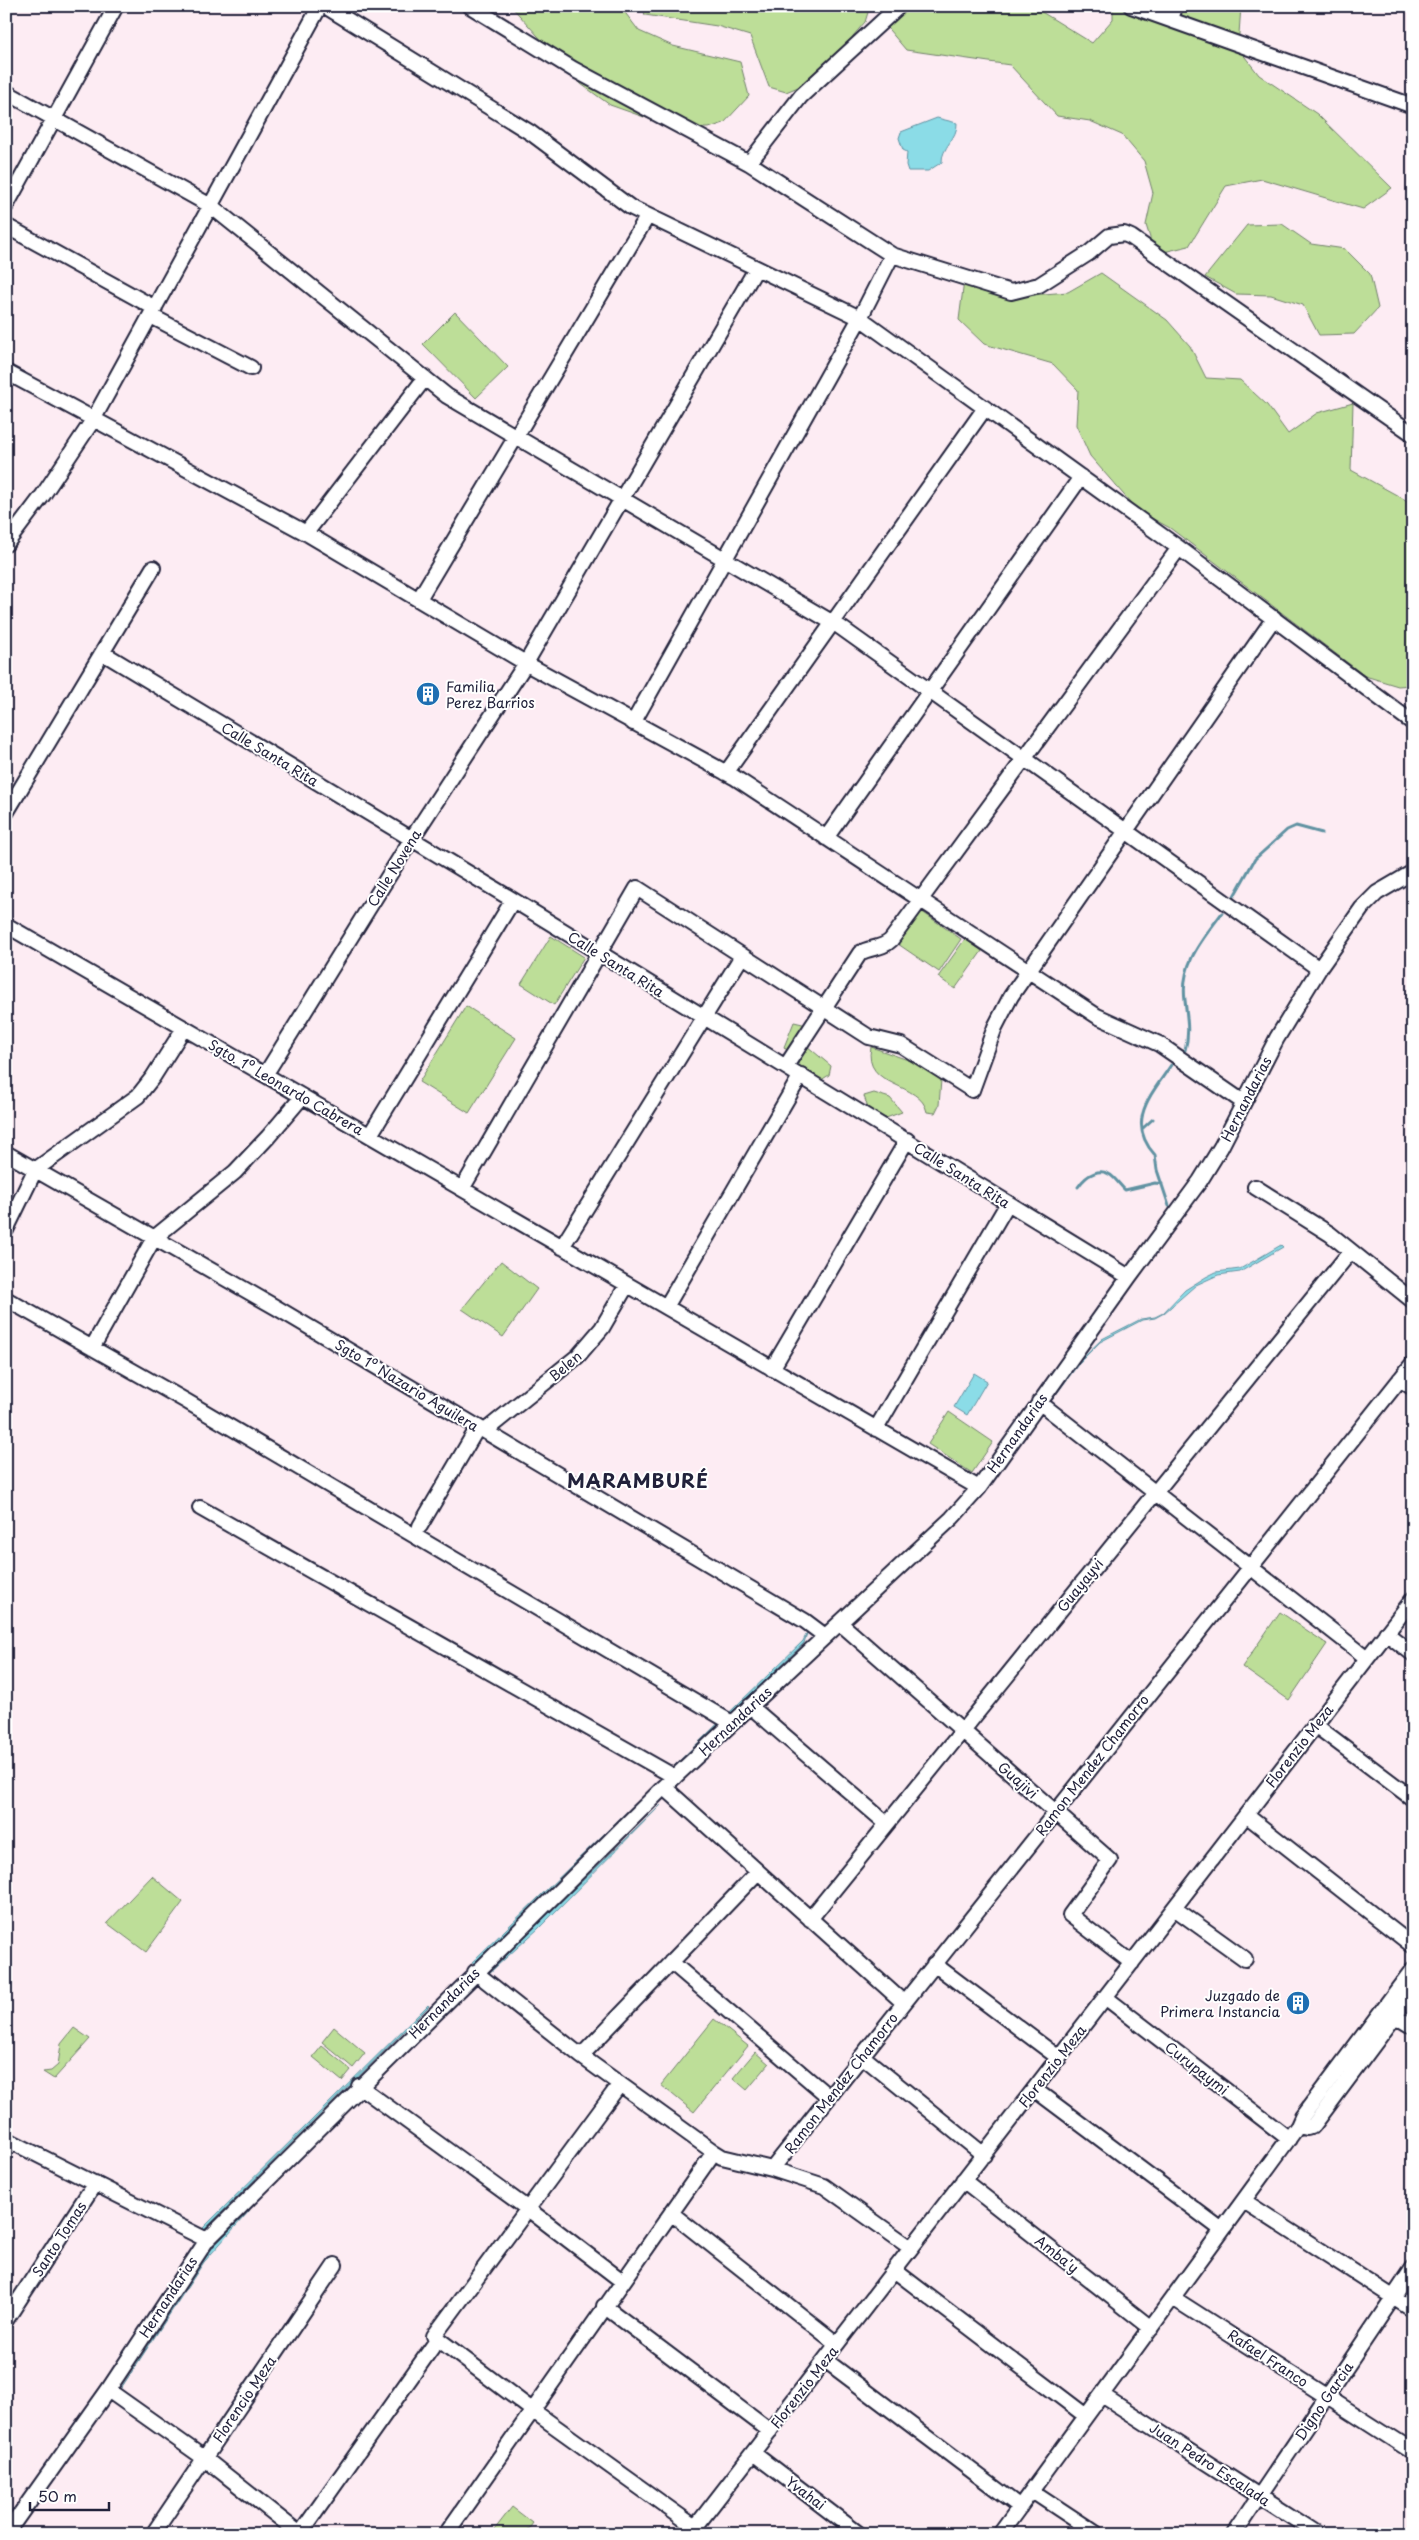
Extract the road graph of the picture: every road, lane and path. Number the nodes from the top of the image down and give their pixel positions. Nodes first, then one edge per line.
1 (116, 6) edge
2 (320, 6) edge
3 (325, 6) edge
4 (470, 6) edge
5 (899, 6) edge
6 (1131, 6) edge
7 (1175, 6) edge
8 (1171, 20) junction
9 (6, 92) edge
10 (1413, 106) edge
11 (54, 118) junction
12 (749, 163) junction
13 (6, 206) edge
14 (211, 206) junction
15 (647, 217) junction
16 (6, 226) edge
17 (892, 255) junction
18 (756, 269) junction
19 (153, 312) junction
20 (860, 318) junction
21 (251, 368) dead end
22 (6, 372) edge
23 (425, 378) junction
24 (985, 408) junction
25 (92, 420) junction
26 (1413, 434) edge
27 (516, 436) junction
28 (1081, 478) junction
29 (621, 499) junction
30 (306, 533) junction
31 (6, 544) edge
32 (1179, 548) junction
33 (725, 559) junction
34 (153, 568) dead end
35 (419, 599) junction
36 (1274, 618) junction
37 (832, 623) junction
38 (103, 653) junction
39 (526, 663) junction
40 (930, 692) junction
41 (633, 723) junction
42 (1413, 723) edge
43 (1024, 759) junction
44 (726, 773) junction
45 (6, 813) edge
46 (1125, 831) junction
47 (826, 838) junction
48 (411, 840) junction
49 (1413, 872) edge
50 (513, 900) junction
51 (921, 900) junction
52 (6, 924) edge
53 (600, 954) junction
54 (742, 956) junction
55 (1319, 969) junction
56 (1028, 970) junction
57 (824, 1008) junction
58 (704, 1018) junction
59 (184, 1028) junction
60 (786, 1066) junction
61 (265, 1075) junction
62 (801, 1075) junction
63 (302, 1096) junction
64 (1243, 1102) junction
65 (370, 1136) junction
66 (907, 1140) junction
67 (6, 1153) edge
68 (35, 1170) junction
69 (1255, 1187) dead end
70 (462, 1189) junction
71 (1008, 1203) junction
72 (6, 1230) edge
73 (154, 1238) junction
74 (564, 1248) junction
75 (1351, 1251) junction
76 (1129, 1277) junction
77 (627, 1285) junction
78 (6, 1299) edge
79 (1413, 1301) edge
80 (666, 1307) junction
81 (92, 1348) junction
82 (1413, 1363) edge
83 (772, 1369) junction
84 (1400, 1379) junction
85 (1413, 1388) edge
86 (1039, 1402) junction
87 (481, 1429) junction
88 (876, 1429) junction
89 (978, 1488) junction
90 (1155, 1492) junction
91 (200, 1508) dead end
92 (420, 1526) dead end
93 (1250, 1567) junction
94 (1413, 1598) edge
95 (840, 1623) junction
96 (1386, 1633) junction
97 (825, 1636) junction
98 (1413, 1654) edge
99 (1367, 1658) junction
100 (750, 1706) junction
101 (732, 1723) junction
102 (1315, 1725) junction
103 (962, 1731) junction
104 (676, 1777) junction
105 (664, 1787) junction
106 (1413, 1799) edge
107 (1055, 1812) junction
108 (1246, 1815) junction
109 (887, 1824) junction
110 (758, 1872) junction
111 (1174, 1908) junction
112 (810, 1919) junction
113 (1413, 1946) edge
114 (1245, 1958) dead end
115 (671, 1962) junction
116 (1132, 1963) junction
117 (934, 1964) junction
118 (1413, 1968) edge
119 (475, 1972) junction
120 (1413, 1992) edge
121 (1105, 1997) junction
122 (904, 2003) junction
123 (1395, 2016) junction
124 (1413, 2027) edge
125 (581, 2056) junction
126 (862, 2056) junction
127 (1059, 2058) junction
128 (620, 2084) junction
129 (360, 2086) junction
130 (1034, 2089) junction
131 (829, 2097) junction
132 (1298, 2126) junction
133 (6, 2138) edge
134 (1290, 2139) junction
135 (714, 2152) junction
136 (984, 2154) junction
137 (772, 2169) junction
138 (964, 2180) junction
139 (95, 2183) junction
140 (1244, 2201) junction
141 (528, 2208) junction
142 (671, 2212) junction
143 (1222, 2230) junction
144 (207, 2240) junction
145 (911, 2248) junction
146 (335, 2265) dead end
147 (1413, 2268) edge
148 (894, 2270) junction
149 (622, 2281) junction
150 (1393, 2297) junction
151 (1173, 2298) junction
152 (604, 2306) junction
153 (1413, 2310) edge
154 (6, 2320) edge
155 (1151, 2328) junction
156 (438, 2339) junction
157 (837, 2344) junction
158 (825, 2360) junction
159 (108, 2390) junction
160 (1102, 2395) junction
161 (1326, 2396) junction
162 (532, 2410) junction
163 (1086, 2416) junction
164 (770, 2431) junction
165 (1413, 2452) edge
166 (753, 2453) junction
167 (204, 2458) junction
168 (1032, 2491) junction
169 (1260, 2496) junction
170 (1020, 2507) junction
171 (693, 2531) edge
172 (6, 2534) edge
173 (153, 2534) edge
174 (300, 2534) edge
175 (446, 2534) edge
176 (859, 2534) edge
177 (1000, 2534) edge
178 (1097, 2534) edge
179 (1234, 2534) edge
180 (1318, 2534) edge

1 - 11 street
2 - 14 street
3 - 15 street
4 - 12 street
5 - 12 street
6 - 8 street
7 - 8 street
8 - 10 street
9 - 11 street
11 - 13 street
11 - 14 street
12 - 17 street
14 - 19 street
14 - 23 street
15 - 18 street
15 - 27 street
16 - 19 street
17 - 20 street
17 - 26 street
18 - 20 street
18 - 29 street, Calle Novena
19 - 21 street
19 - 25 street
20 - 24 street
20 - 33 street
22 - 25 street
23 - 27 street
23 - 30 street
24 - 28 street
24 - 37 street
25 - 30 street
25 - 31 street
27 - 29 street
27 - 35 street
28 - 32 street
28 - 40 street
29 - 33 street
29 - 39 street, Calle Novena
30 - 35 street
32 - 36 street
32 - 43 street
33 - 37 street
33 - 41 street
34 - 38 street
35 - 39 street
36 - 42 street
36 - 46 street
37 - 40 street
37 - 44 street
38 - 45 street
38 - 48 street, Calle Santa Rita
39 - 41 street
39 - 48 street, Calle Novena
40 - 43 street
40 - 47 street
41 - 44 street
43 - 46 street
43 - 51 street
44 - 47 street
46 - 55 street
46 - 56 street
47 - 51 street
48 - 50 street, Calle Santa Rita
48 - 61 street, Calle Novena
49 - 55 street, Hernandarias
50 - 53 street, Calle Santa Rita
50 - 65 street
51 - 56 street
51 - 57 street
52 - 59 street, Sgto. 1º Leonardo Cabrera
53 - 54 street
53 - 58 street, Calle Santa Rita
53 - 70 street
54 - 57 street
54 - 58 street
55 - 64 street, Hernandarias
56 - 57 street
56 - 64 street
57 - 60 street
58 - 60 street, Calle Santa Rita
58 - 74 street
59 - 61 street, Sgto. 1º Leonardo Cabrera
59 - 68 street
60 - 62 street, Calle Santa Rita
61 - 63 street, Sgto. 1º Leonardo Cabrera
62 - 66 street, Calle Santa Rita
62 - 80 street
63 - 65 street, Sgto. 1º Leonardo Cabrera
63 - 73 street
64 - 76 street, Hernandarias
65 - 70 street, Sgto. 1º Leonardo Cabrera
66 - 71 street, Calle Santa Rita
66 - 83 street
67 - 68 street, Sgto 1º Nazario Aguilera
68 - 72 street
68 - 73 street, Sgto 1º Nazario Aguilera
69 - 75 street
70 - 74 street, Sgto. 1º Leonardo Cabrera
71 - 76 street, Calle Santa Rita
71 - 88 street
73 - 81 street
73 - 87 street, Sgto 1º Nazario Aguilera
74 - 77 street, Sgto. 1º Leonardo Cabrera
75 - 79 street
75 - 90 street, Guayayvi
76 - 86 street, Hernandarias
77 - 80 street, Sgto. 1º Leonardo Cabrera
77 - 87 street, Belen
78 - 81 street
80 - 83 street, Sgto. 1º Leonardo Cabrera
81 - 101 street
82 - 84 street, Ramon Mendez Chamorro
83 - 88 street, Sgto. 1º Leonardo Cabrera
84 - 85 street
84 - 93 street, Ramon Mendez Chamorro
86 - 89 street, Hernandarias
86 - 90 street
87 - 92 street
87 - 97 street, Sgto 1º Nazario Aguilera
88 - 89 street, Sgto. 1º Leonardo Cabrera
89 - 95 street, Hernandarias
90 - 93 street
90 - 103 street, Guayayvi
91 - 104 street
93 - 99 street
93 - 107 street, Ramon Mendez Chamorro
94 - 96 street, Florenzio Meza
95 - 97 street, Hernandarias
95 - 103 street, Guajivi
96 - 98 street
96 - 99 street, Florenzio Meza
97 - 100 street, Hernandarias
99 - 102 street, Florenzio Meza
100 - 101 street, Hernandarias
100 - 109 street
101 - 104 street, Hernandarias
102 - 106 street
102 - 108 street, Florenzio Meza
103 - 107 street, Guajivi
103 - 109 street, Guayayvi
104 - 105 street, Hernandarias
105 - 110 street
105 - 119 street, Hernandarias
107 - 116 street, Guajivi
107 - 117 street, Ramon Mendez Chamorro
108 - 111 street, Florenzio Meza
108 - 113 street
109 - 112 street, Guayayvi
110 - 112 street
110 - 115 street
111 - 114 street
111 - 116 street, Florenzio Meza
112 - 122 street
115 - 125 street
115 - 131 street
116 - 121 street, Florenzio Meza
117 - 122 street, Ramon Mendez Chamorro
117 - 127 street
118 - 132 street
119 - 125 street
119 - 129 street, Hernandarias
120 - 123 street
121 - 127 street, Florenzio Meza
121 - 134 street, Curupaymi
122 - 126 street, Ramon Mendez Chamorro
123 - 124 street
123 - 132 street
125 - 128 street
126 - 131 street, Ramon Mendez Chamorro
126 - 136 street
127 - 130 street, Florenzio Meza
128 - 135 street
128 - 141 street
129 - 141 street
129 - 144 street, Hernandarias
130 - 136 street, Florenzio Meza
130 - 143 street
131 - 137 street, Ramon Mendez Chamorro
132 - 134 street
133 - 139 street
134 - 140 street
135 - 137 street
135 - 142 street
136 - 138 street, Florenzio Meza
137 - 145 street
138 - 145 street, Florenzio Meza
138 - 155 street, Amba'y
139 - 144 street
139 - 154 street, Santo Tomas
140 - 143 street
140 - 150 street
141 - 149 street
141 - 156 street
142 - 149 street
142 - 157 street
143 - 151 street
144 - 159 street, Hernandarias
145 - 148 street, Florenzio Meza
146 - 167 street, Florencio Meza
147 - 150 street, Digno Garcia
148 - 157 street, Florenzio Meza
148 - 163 street
149 - 152 street
150 - 153 street
150 - 161 street, Digno Garcia
151 - 155 street
151 - 161 street, Rafael Franco
152 - 162 street
152 - 164 street
155 - 160 street
156 - 162 street
156 - 174 street
157 - 158 street, Florenzio Meza
158 - 164 street, Florenzio Meza
158 - 170 street
159 - 167 street
159 - 172 street, Hernandarias
160 - 163 street
160 - 169 street, Juan Pedro Escalada
161 - 165 street, Rafael Franco
161 - 169 street, Digno Garcia
162 - 171 street
162 - 175 street
163 - 168 street
164 - 166 street, Florenzio Meza
166 - 171 street, Florenzio Meza
166 - 176 street, Yvahai
167 - 173 street, Florencio Meza
167 - 174 street
168 - 170 street
168 - 178 street
169 - 179 street, Digno Garcia
169 - 180 street, Juan Pedro Escalada
170 - 177 street

